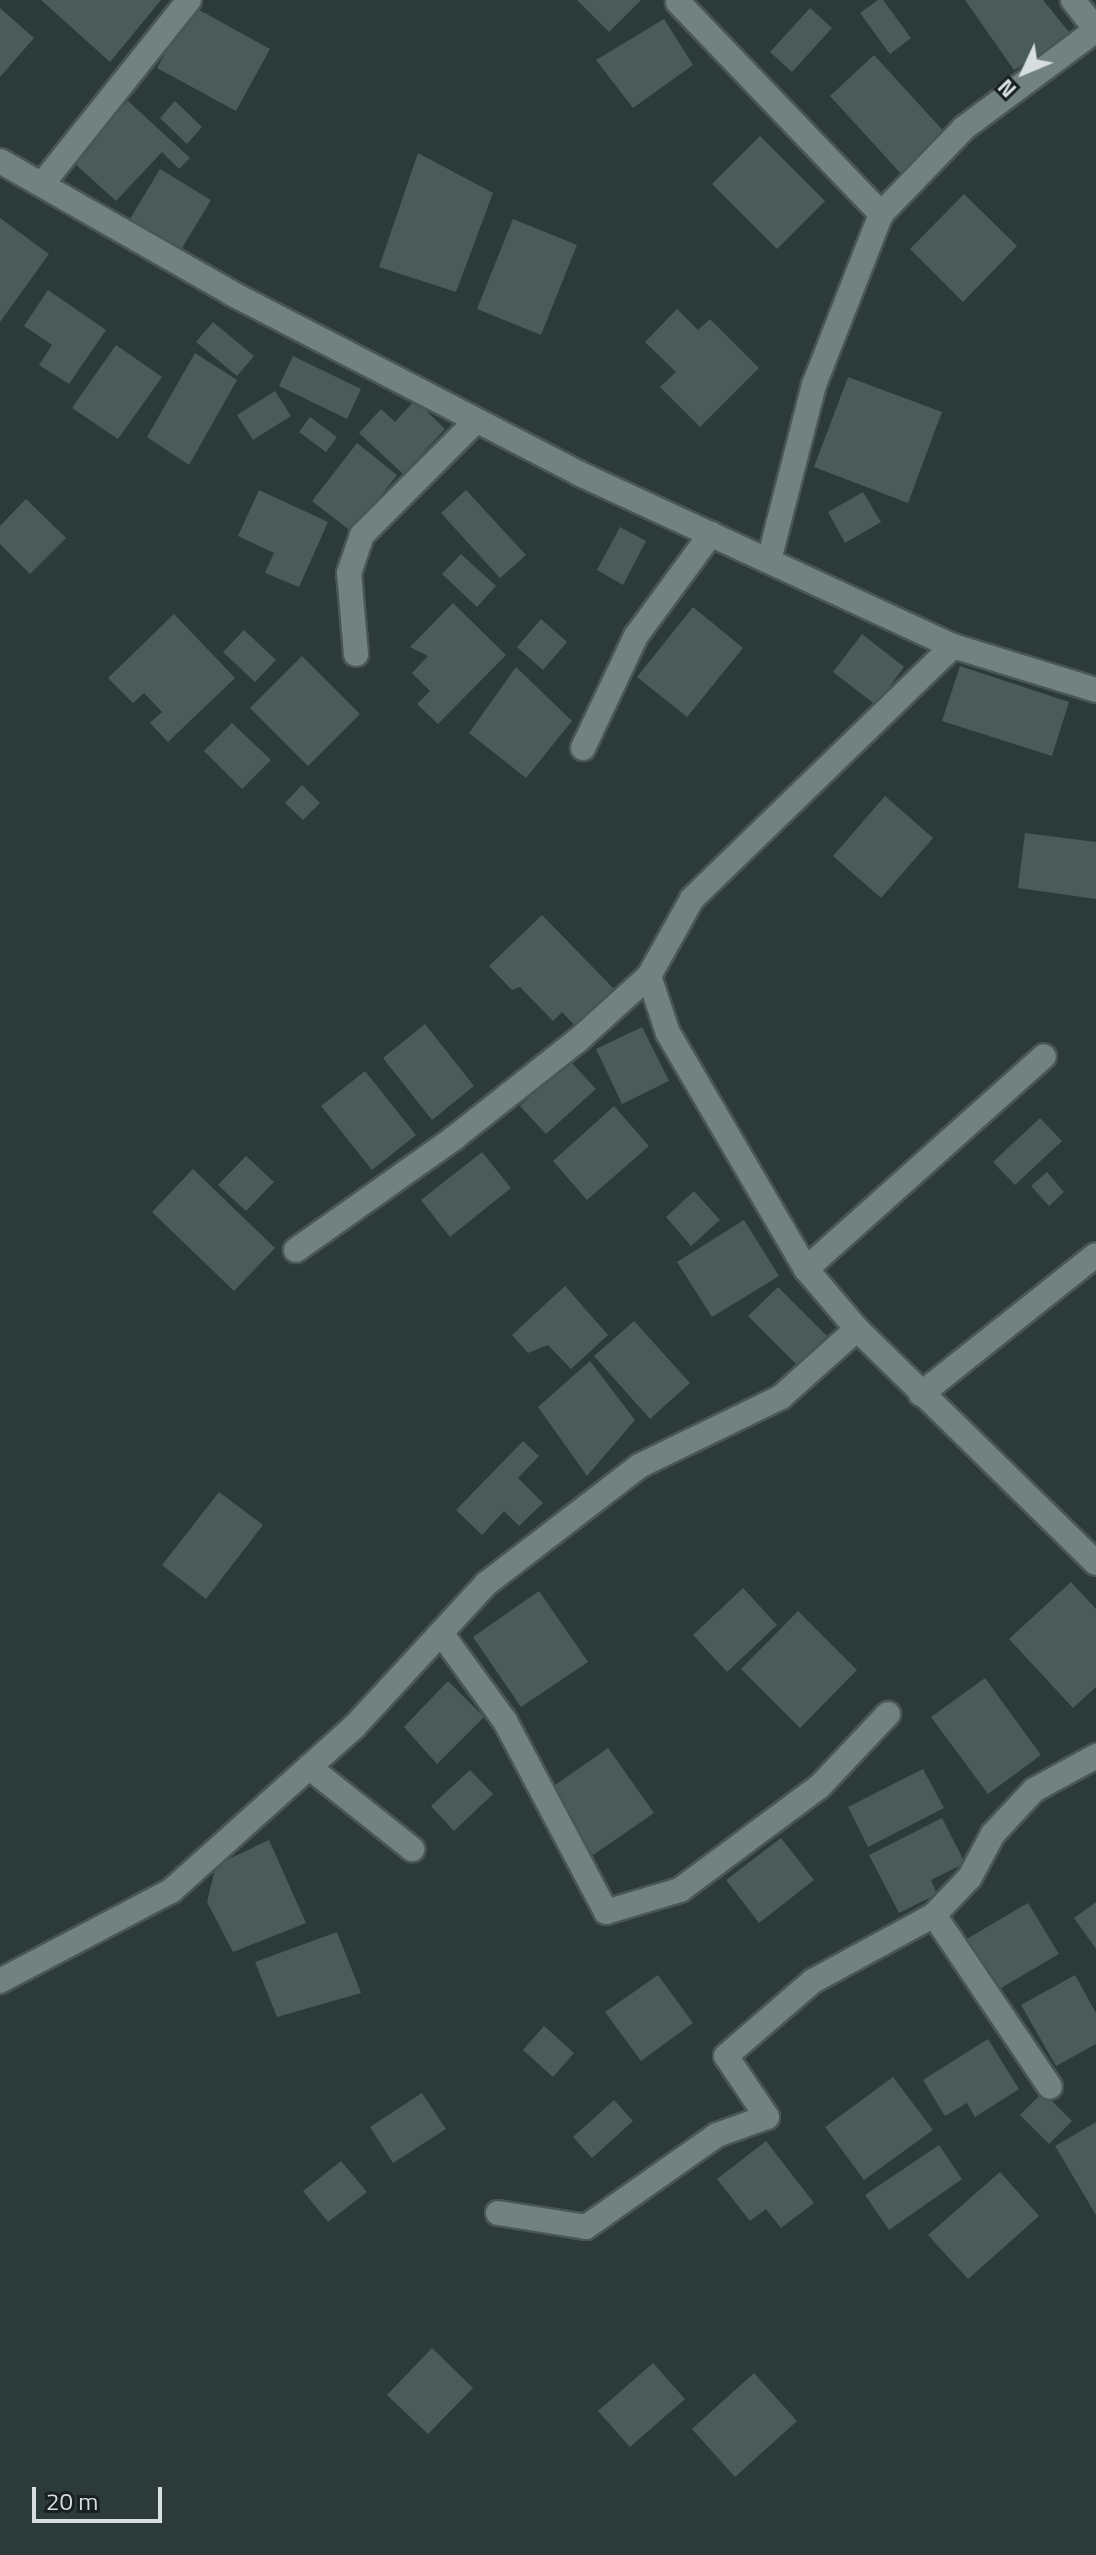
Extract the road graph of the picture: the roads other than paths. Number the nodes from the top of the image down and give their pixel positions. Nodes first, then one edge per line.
1 (189, 0) edge
2 (1073, 0) edge
3 (678, 2) dead end
4 (1096, 29) edge
5 (0, 161) edge
6 (43, 183) junction
7 (881, 214) junction
8 (475, 422) junction
9 (711, 534) junction
10 (769, 560) junction
11 (953, 646) junction
12 (356, 654) dead end
13 (1096, 690) edge
14 (583, 748) dead end
15 (649, 976) junction
16 (1044, 1056) dead end
17 (296, 1250) dead end
18 (1096, 1255) edge
19 (806, 1269) junction
20 (857, 1329) junction
21 (921, 1394) junction
22 (1096, 1563) edge
23 (441, 1633) junction
24 (888, 1714) dead end
25 (1096, 1756) edge
26 (309, 1767) junction
27 (412, 1849) dead end
28 (934, 1915) junction
29 (0, 1981) edge
30 (1050, 2087) dead end
31 (498, 2213) dead end

1 - 6 street
2 - 4 street
3 - 7 street
4 - 7 street
5 - 6 street
6 - 8 street
7 - 10 street
8 - 9 street
8 - 12 street
9 - 10 street
9 - 14 street
10 - 11 street
11 - 13 street
11 - 15 street
15 - 17 street
15 - 19 street
16 - 19 street
18 - 21 street
19 - 20 street
20 - 21 street
20 - 23 street
21 - 22 street
23 - 24 street
23 - 26 street
25 - 28 street
26 - 27 street
26 - 29 street
28 - 30 street
28 - 31 street

